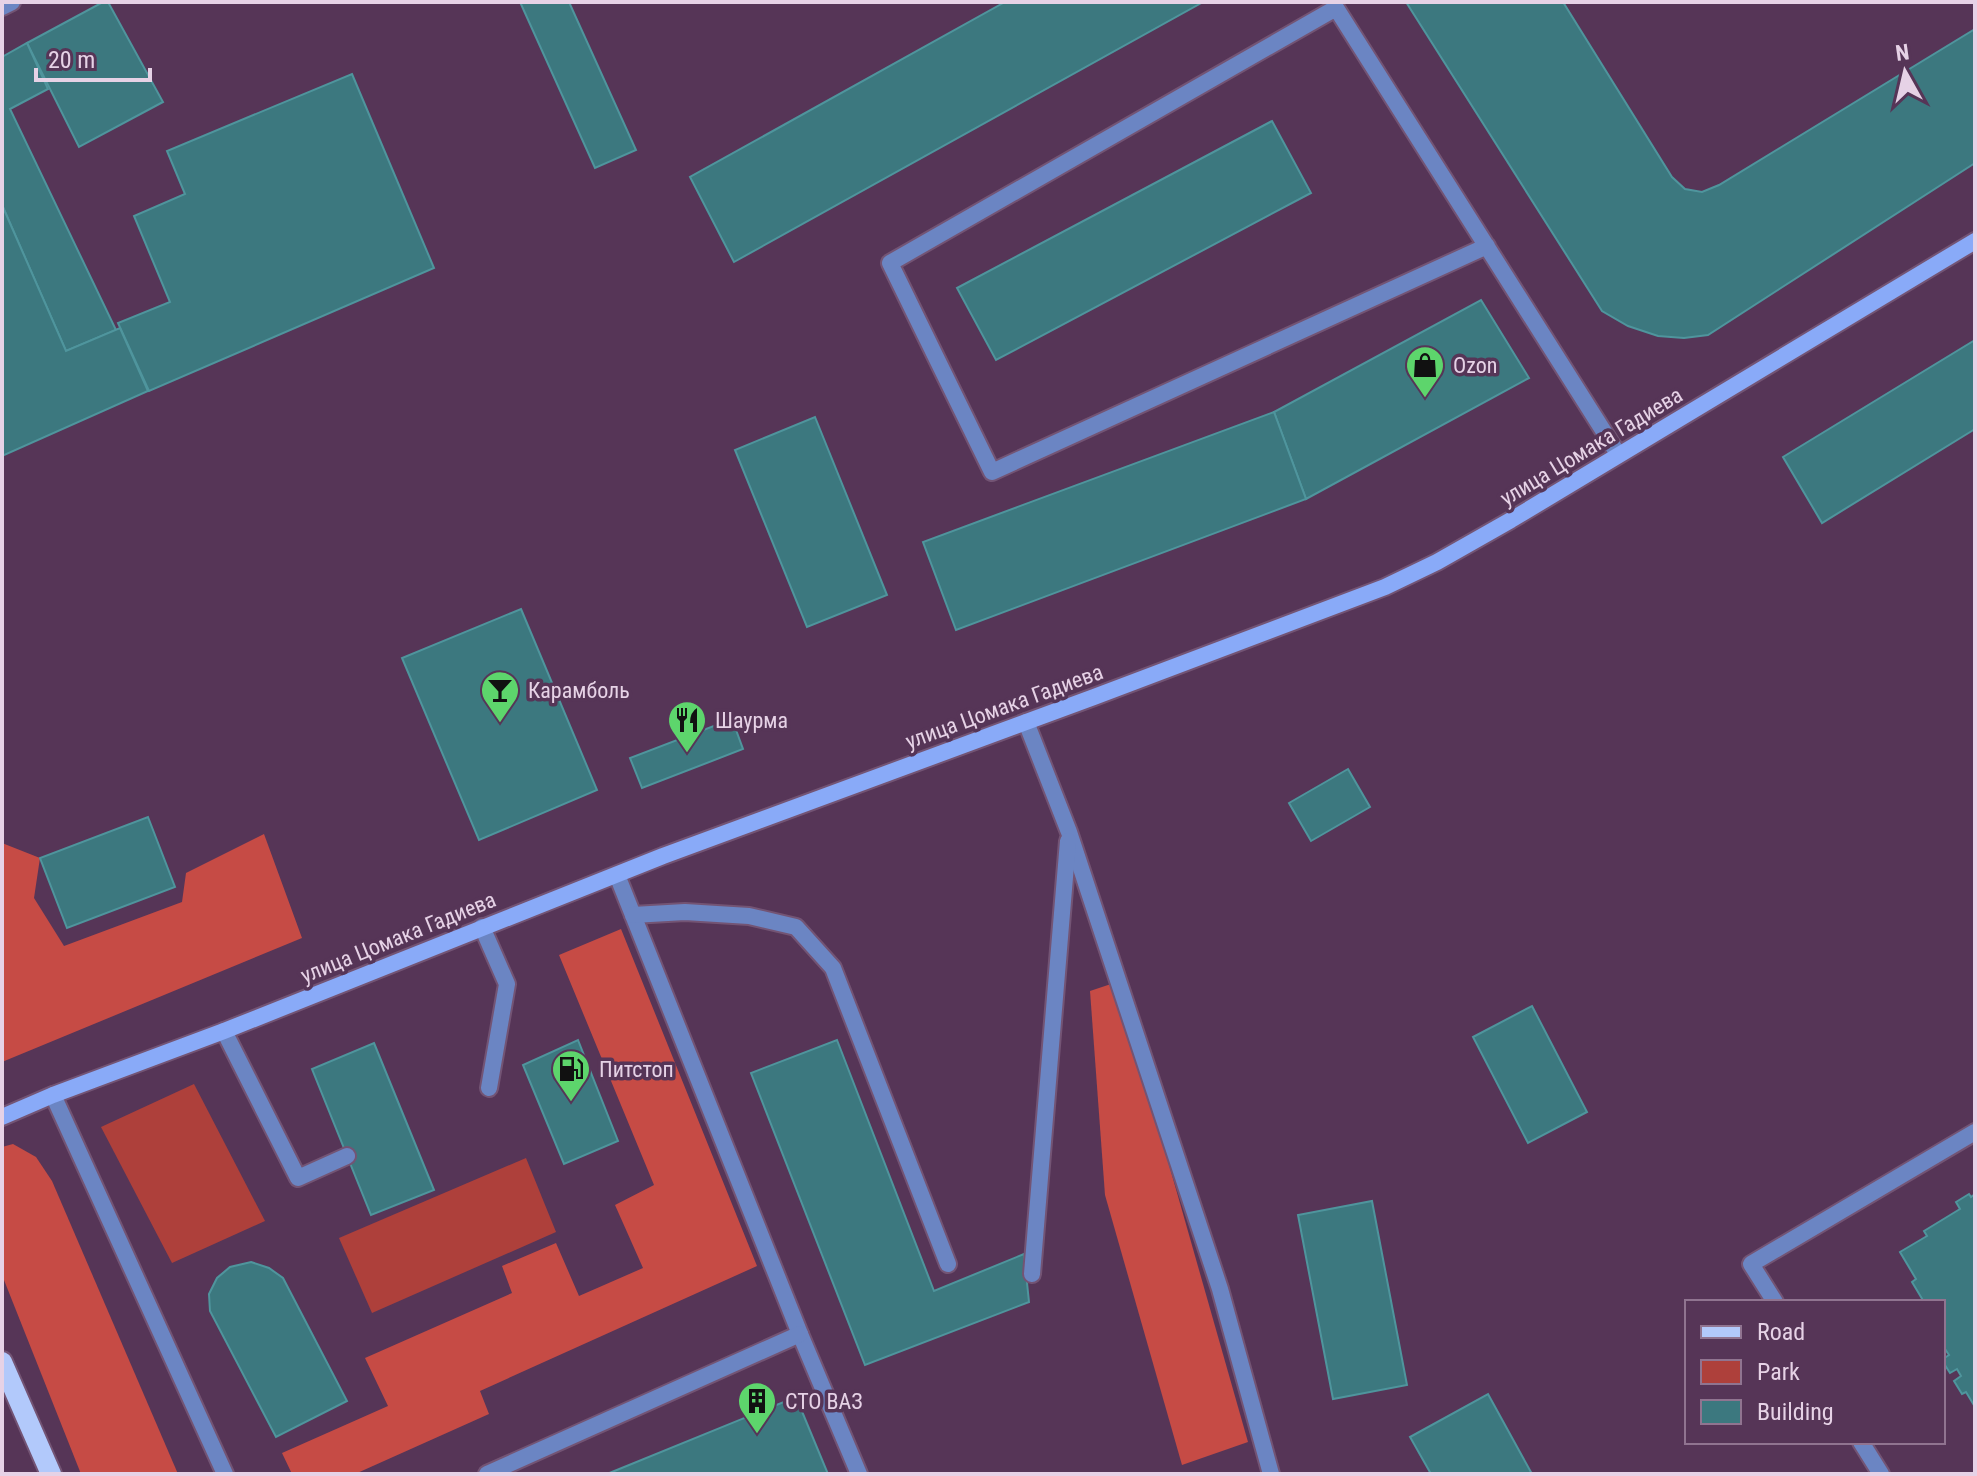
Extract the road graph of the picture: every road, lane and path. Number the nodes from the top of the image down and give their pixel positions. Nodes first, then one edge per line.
1 (12, 2) edge
2 (2, 7) edge
3 (1975, 241) edge
4 (1487, 246) junction
5 (1618, 454) junction
6 (1026, 722) junction
7 (1069, 832) junction
8 (617, 875) junction
9 (633, 915) junction
10 (482, 927) junction
11 (224, 1031) junction
12 (489, 1088) dead end
13 (53, 1095) junction
14 (2, 1117) edge
15 (1975, 1132) edge
16 (347, 1156) dead end
17 (948, 1264) dead end
18 (1032, 1274) dead end
19 (1774, 1300) edge
20 (800, 1334) junction
21 (2, 1362) edge
22 (1862, 1444) edge
23 (51, 1474) edge
24 (225, 1474) edge
25 (487, 1474) edge
26 (859, 1474) edge
27 (1271, 1474) edge
28 (1881, 1474) edge

1 - 2 street
3 - 5 main road, улица Цомака Гадиева
4 - 4 street
4 - 5 street
5 - 6 main road, улица Цомака Гадиева
6 - 7 street
6 - 8 main road, улица Цомака Гадиева
7 - 18 street
7 - 27 street
8 - 9 street
8 - 10 main road, улица Цомака Гадиева
9 - 17 street
9 - 20 street
10 - 11 main road, улица Цомака Гадиева
10 - 12 street
11 - 13 main road, улица Цомака Гадиева
11 - 16 street
13 - 14 main road, улица Цомака Гадиева
13 - 24 street
15 - 19 street
20 - 25 street
20 - 26 street
21 - 23 main road
22 - 28 street

